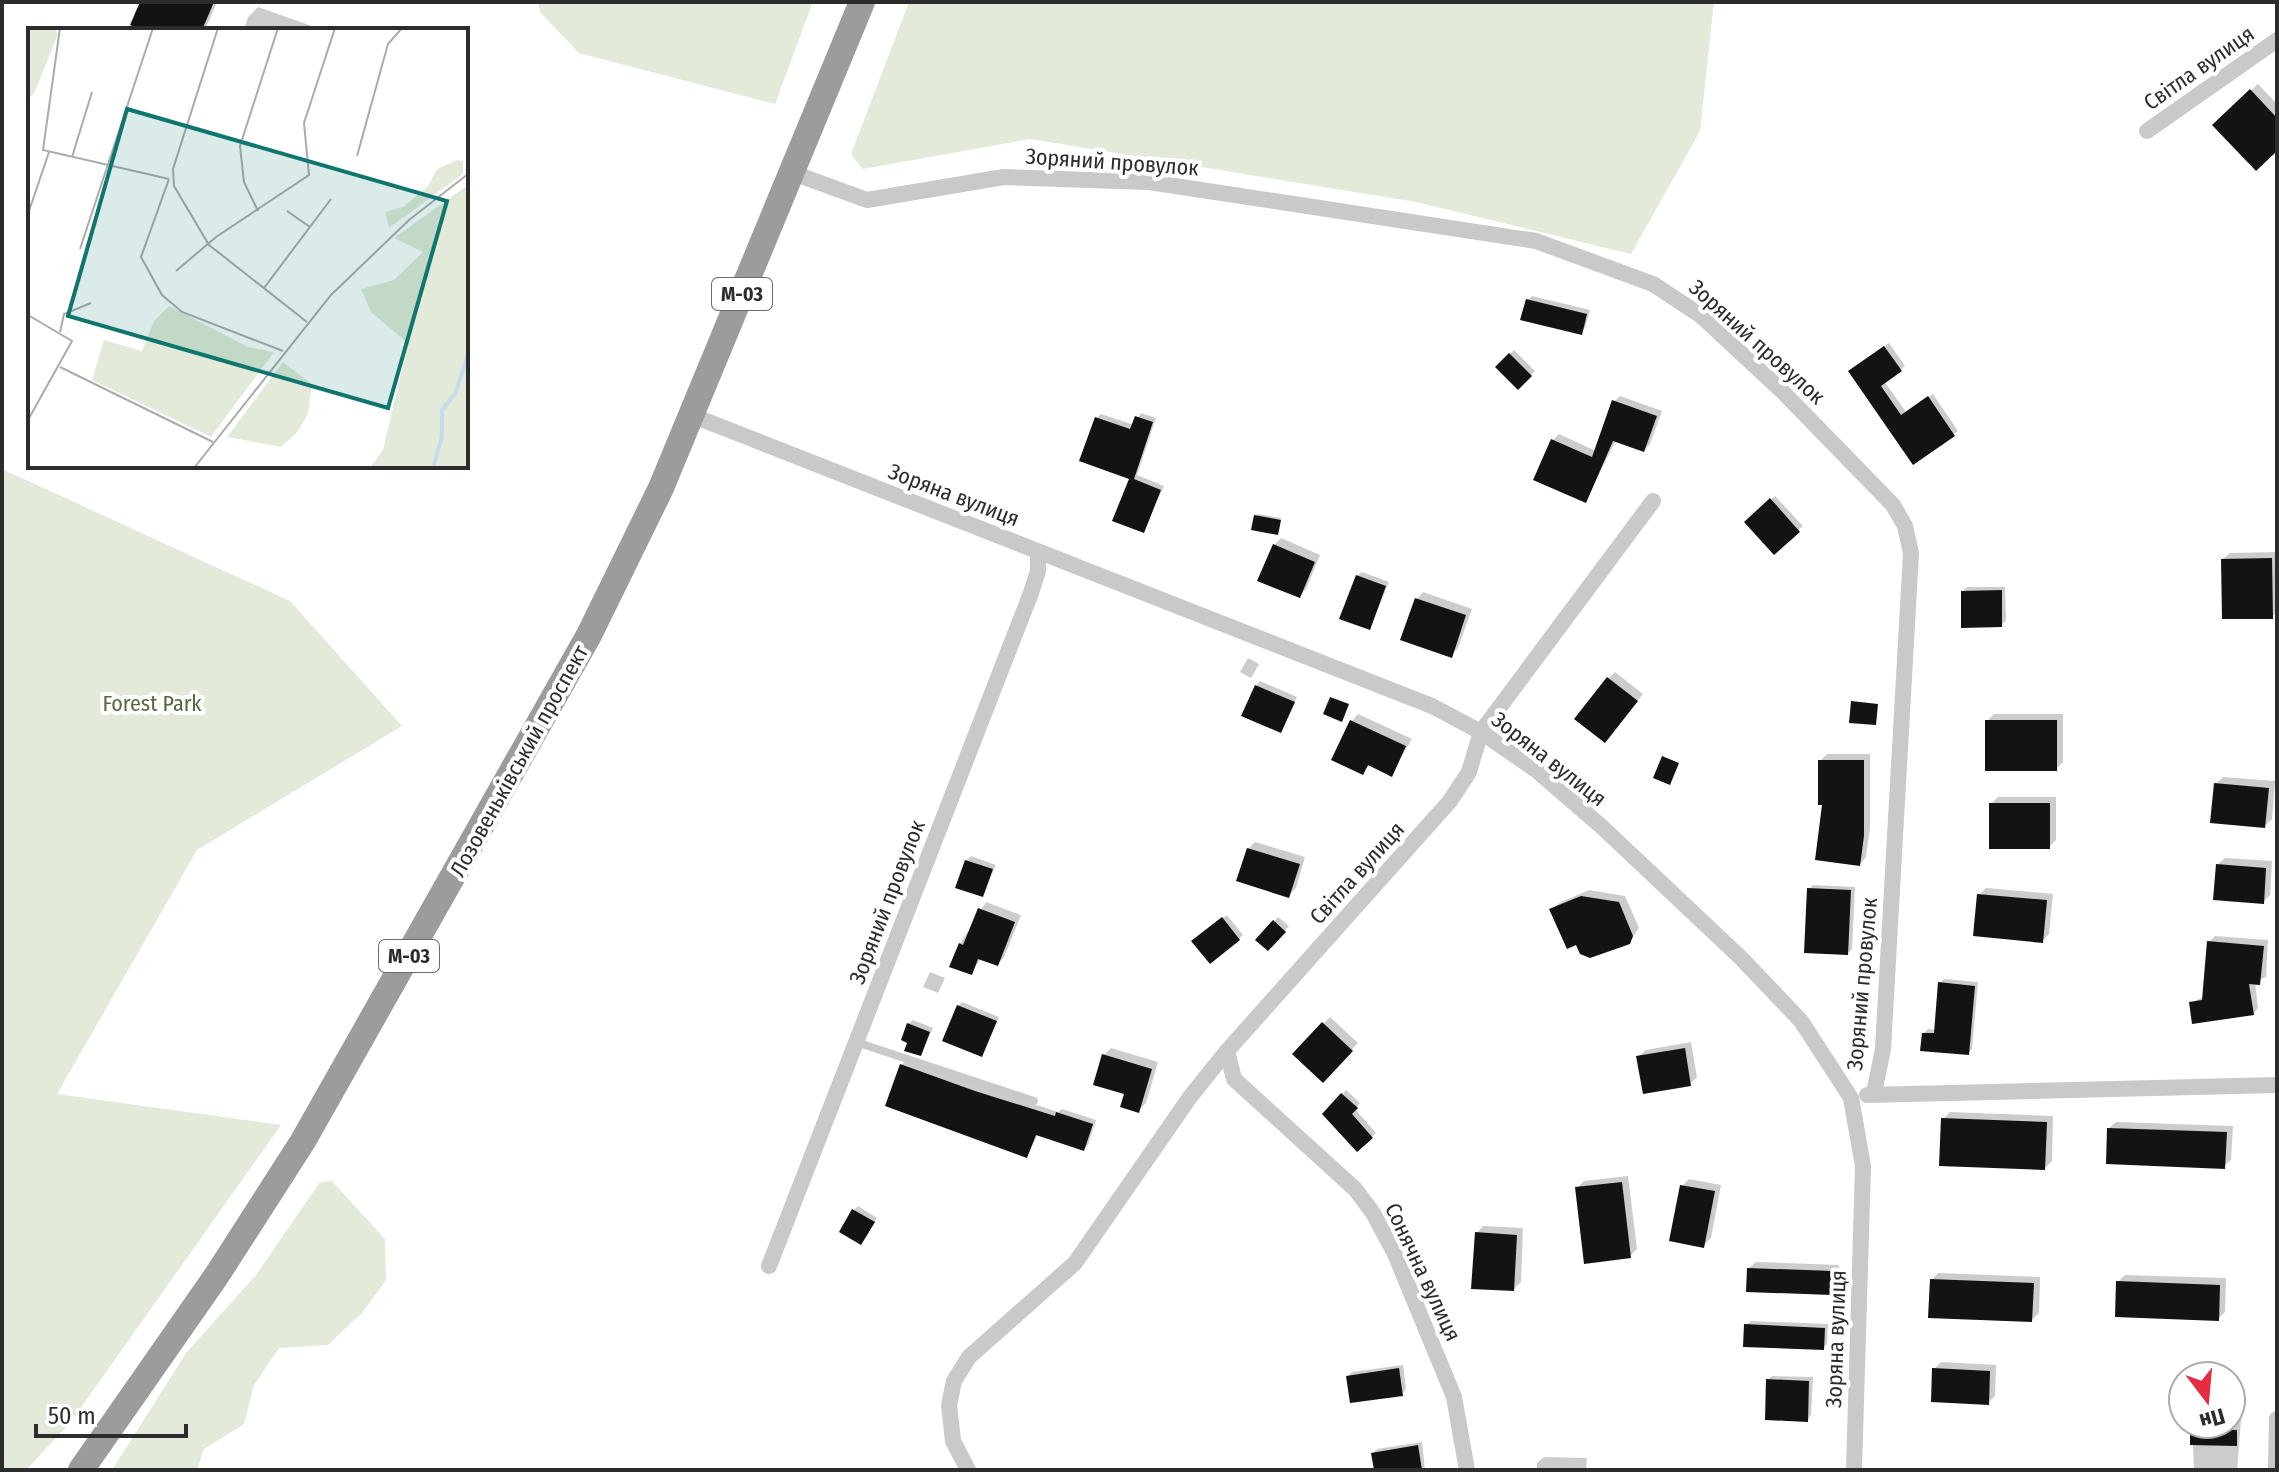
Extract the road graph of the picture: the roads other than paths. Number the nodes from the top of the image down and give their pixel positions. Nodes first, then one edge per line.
1 (862, 2) edge
2 (2277, 40) edge
3 (2147, 131) dead end
4 (793, 173) junction
5 (691, 415) junction
6 (1653, 501) dead end
7 (1038, 552) junction
8 (1481, 732) junction
9 (856, 1042) junction
10 (1227, 1051) junction
11 (2277, 1085) edge
12 (1874, 1093) junction
13 (1851, 1098) junction
14 (1034, 1101) dead end
15 (769, 1266) dead end
16 (2277, 1419) edge
17 (81, 1470) edge
18 (968, 1470) edge
19 (1467, 1470) edge
20 (1854, 1470) edge
21 (2276, 1470) edge

1 - 4 highway, Лозовеньківський проспект / М-03
2 - 3 street, Світла вулиця
4 - 5 highway, Лозовеньківський проспект / М-03
4 - 12 street, Зоряний провулок
5 - 7 street, Зоряна вулиця
5 - 17 highway, Лозовеньківський проспект / М-03
6 - 8 street, Світла вулиця
7 - 8 street, Зоряна вулиця
7 - 9 street, Зоряний провулок
8 - 10 street, Світла вулиця
8 - 13 street, Зоряна вулиця
9 - 14 lane
9 - 15 street, Зоряний провулок
10 - 18 street, Світла вулиця
10 - 19 street, Сонячна вулиця
11 - 12 street
12 - 13 street
13 - 20 street, Зоряна вулиця
16 - 21 street

